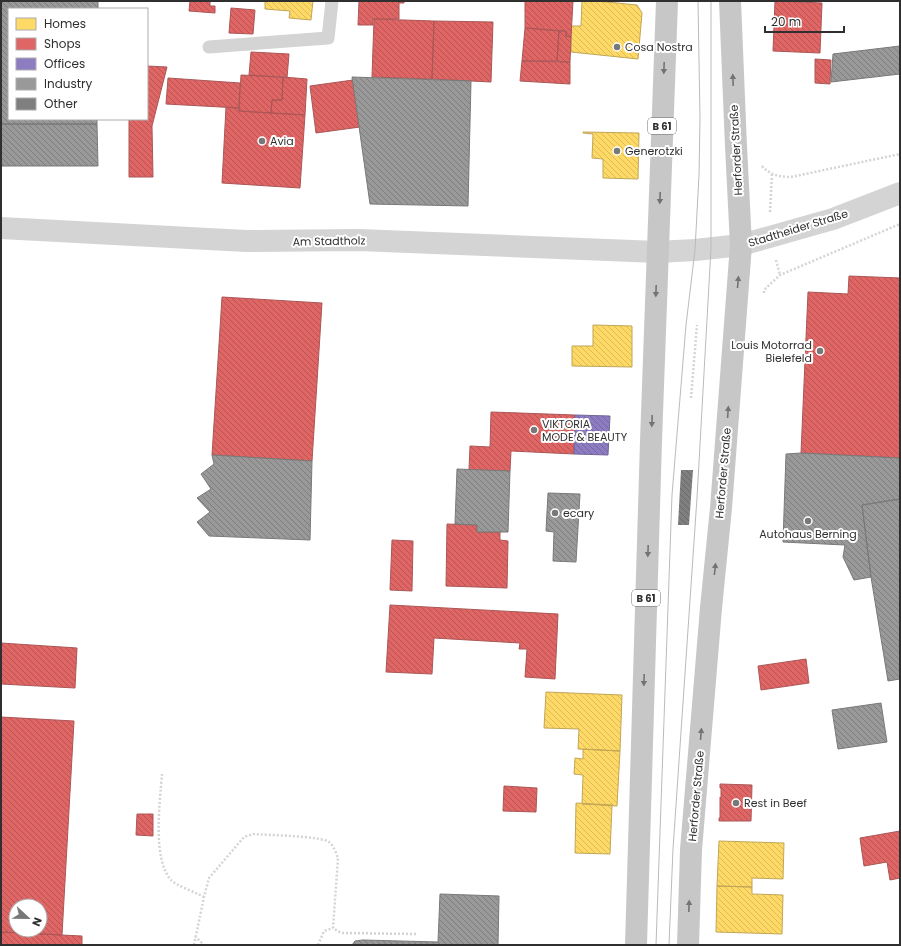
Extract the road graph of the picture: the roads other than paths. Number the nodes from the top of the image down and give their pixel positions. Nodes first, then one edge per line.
1 (332, 1) edge
2 (667, 1) edge
3 (730, 1) edge
4 (209, 47) dead end
5 (900, 193) edge
6 (1, 228) edge
7 (741, 245) junction
8 (658, 252) junction
9 (636, 945) edge
10 (688, 945) edge

1 - 4 lane
2 -> 8 main road, B 61
7 -> 3 main road, Herforder Straße
5 - 7 street, Stadtheider Straße
6 - 8 street, Am Stadtholz
7 - 8 street, Stadtheider Straße
10 -> 7 main road, Herforder Straße
8 -> 9 main road, B 61

